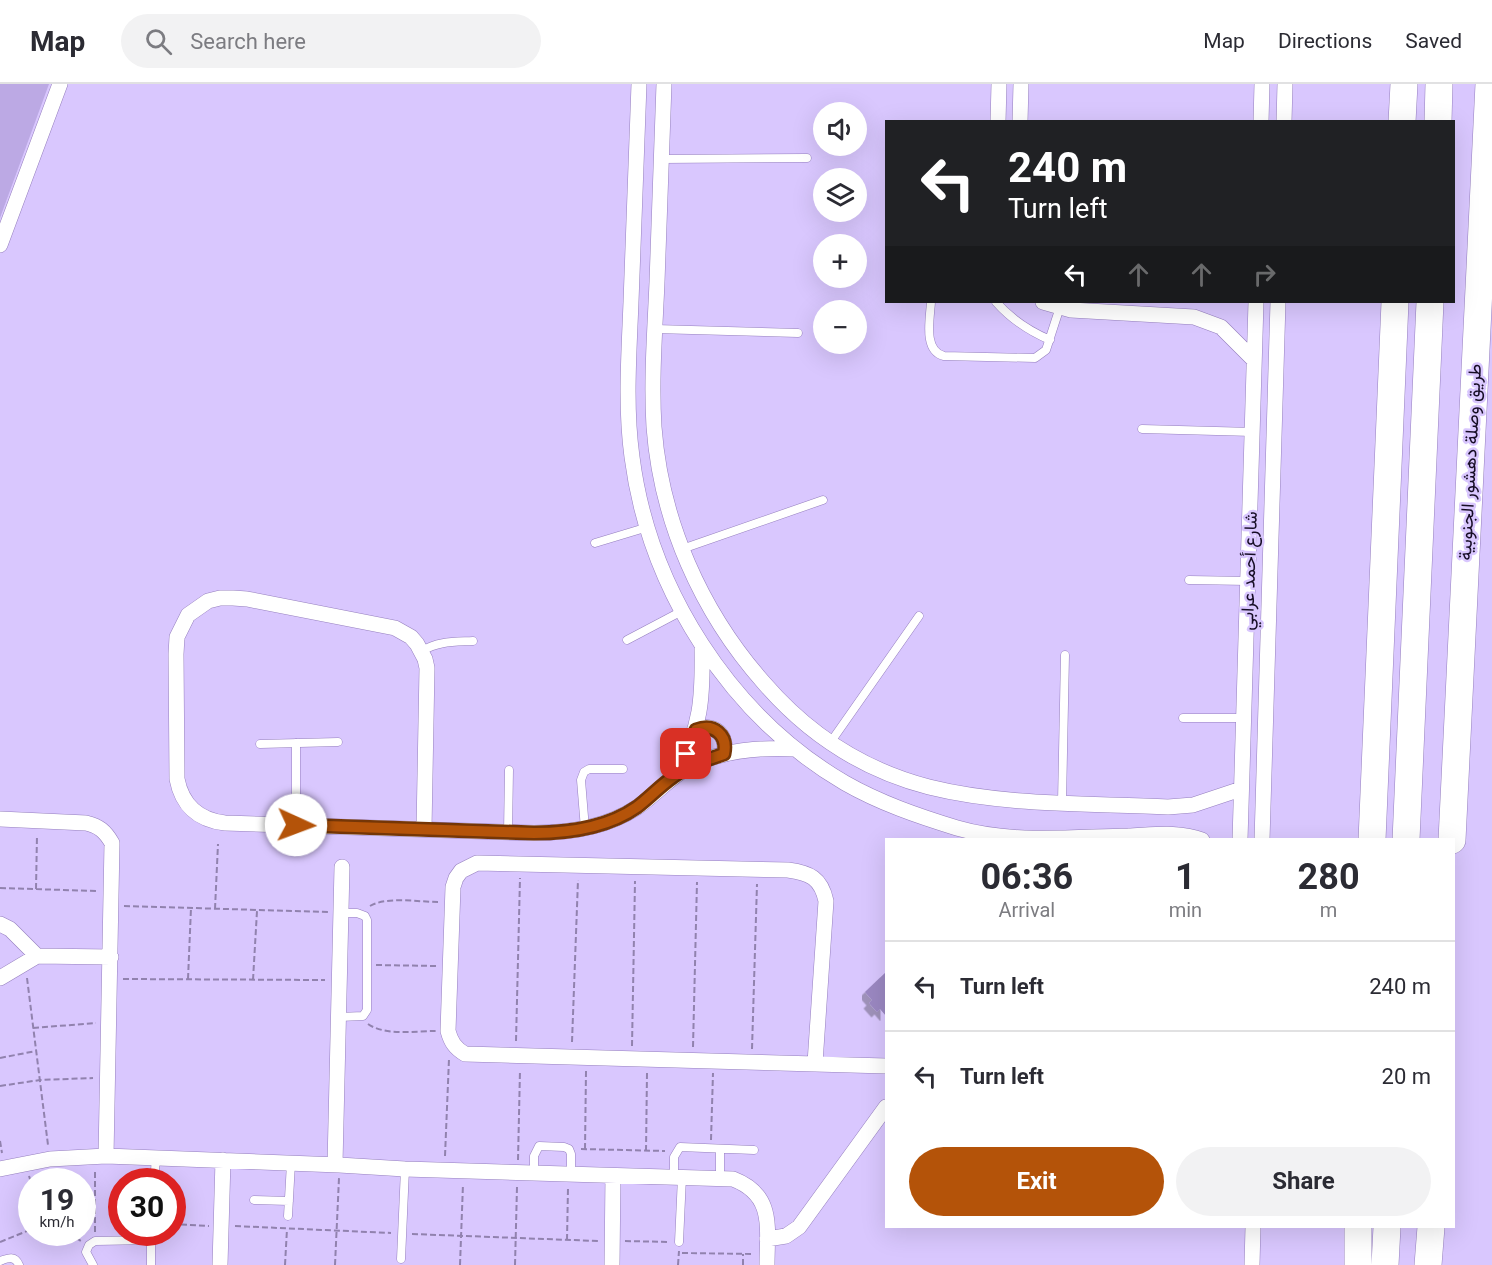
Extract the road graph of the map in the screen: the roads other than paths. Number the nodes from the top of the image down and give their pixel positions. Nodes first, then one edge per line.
1 (60, 84) edge
2 (639, 84) edge
3 (664, 84) edge
4 (999, 84) edge
5 (1021, 84) edge
6 (1262, 84) edge
7 (1285, 84) edge
8 (1404, 84) edge
9 (1439, 84) edge
10 (1489, 84) edge
11 (998, 120) edge
12 (1020, 120) edge
13 (1261, 120) edge
14 (1284, 120) edge
15 (1402, 120) edge
16 (1437, 120) edge
17 (807, 158) dead end
18 (661, 159) junction
19 (0, 245) edge
20 (631, 294) junction
21 (656, 296) junction
22 (931, 303) edge
23 (997, 303) edge
24 (1046, 303) edge
25 (1256, 303) edge
26 (1278, 303) edge
27 (1395, 303) edge
28 (1430, 303) edge
29 (1060, 307) junction
30 (655, 329) junction
31 (798, 333) dead end
32 (1050, 340) junction
33 (1254, 360) junction
34 (1142, 429) dead end
35 (1253, 432) junction
36 (824, 500) dead end
37 (648, 527) junction
38 (595, 543) dead end
39 (682, 549) junction
40 (1189, 580) dead end
41 (1248, 581) junction
42 (682, 611) junction
43 (919, 616) dead end
44 (627, 640) dead end
45 (473, 641) dead end
46 (702, 645) junction
47 (422, 651) junction
48 (1065, 655) dead end
49 (1245, 675) junction
50 (1266, 676) junction
51 (1183, 718) dead end
52 (1244, 718) junction
53 (696, 730) junction
54 (338, 742) dead end
55 (296, 743) junction
56 (830, 743) junction
57 (261, 744) dead end
58 (795, 749) junction
59 (724, 754) junction
60 (623, 769) dead end
61 (509, 770) dead end
62 (673, 777) junction
63 (1241, 789) junction
64 (1062, 802) junction
65 (0, 819) edge
66 (296, 825) junction
67 (424, 829) junction
68 (585, 829) junction
69 (508, 832) junction
70 (1026, 838) edge
71 (1026, 838) edge
72 (1194, 838) edge
73 (1240, 838) edge
74 (1262, 838) edge
75 (1372, 838) edge
76 (1406, 838) edge
77 (1452, 838) edge
78 (342, 867) dead end
79 (341, 913) junction
80 (0, 924) edge
81 (111, 957) junction
82 (31, 960) junction
83 (0, 978) edge
84 (339, 1017) junction
85 (815, 1063) junction
86 (885, 1066) edge
87 (885, 1108) edge
88 (720, 1149) junction
89 (754, 1150) dead end
90 (101, 1157) junction
91 (156, 1158) junction
92 (223, 1160) junction
93 (291, 1163) junction
94 (337, 1165) junction
95 (155, 1168) edge
96 (0, 1169) edge
97 (405, 1169) junction
98 (534, 1173) junction
99 (570, 1174) junction
100 (613, 1176) junction
101 (678, 1177) junction
102 (720, 1178) junction
103 (254, 1200) dead end
104 (289, 1201) junction
105 (288, 1216) road end
106 (1253, 1228) edge
107 (1358, 1228) edge
108 (1387, 1228) edge
109 (1431, 1228) edge
110 (108, 1241) edge
111 (679, 1242) road end
112 (151, 1246) edge
113 (767, 1253) edge
114 (401, 1259) dead end
115 (0, 1261) edge
116 (19, 1265) edge
117 (93, 1265) edge
118 (151, 1265) edge
119 (220, 1265) edge
120 (612, 1265) edge
121 (1252, 1265) edge
122 (1358, 1265) edge
123 (1385, 1265) edge
124 (1428, 1265) edge

1 - 19 street
2 - 20 street
3 - 18 street
4 - 11 street
5 - 12 street
6 - 13 street
7 - 14 street
8 - 15 highway
9 - 16 highway
10 - 77 highway, طريق وصلة دهشور الجنوبية
17 - 18 lane
18 - 21 street
20 - 21 street
20 - 37 street
21 - 30 street
22 - 32 lane
23 - 32 lane
24 - 29 street
25 - 33 street, شارع أحمد عرابي
26 - 50 street
27 - 75 highway
28 - 76 highway
29 - 32 lane
29 - 33 street
30 - 31 lane
30 - 39 street
33 - 35 street, شارع أحمد عرابي
34 - 35 lane
35 - 41 street, شارع أحمد عرابي
36 - 39 lane
37 - 38 lane
37 - 42 street
39 - 56 street
40 - 41 lane
41 - 49 street, شارع أحمد عرابي
42 - 44 lane
42 - 46 street
43 - 56 lane
45 - 47 lane
46 - 53 street
46 - 58 street
47 - 66 street
47 - 67 street
48 - 64 lane
49 - 50 street
49 - 52 street, شارع أحمد عرابي
50 - 74 street
51 - 52 lane
52 - 63 street, شارع أحمد عرابي
53 - 59 street
53 - 62 street
54 - 55 lane
55 - 57 lane
55 - 66 lane
56 - 64 street
58 - 59 street
58 - 70 street
59 - 62 street
60 - 68 lane
61 - 69 lane
62 - 68 street
63 - 64 street
63 - 73 street, شارع أحمد عرابي
65 - 81 street
66 - 67 street
67 - 69 street
68 - 69 street
71 - 72 street
78 - 79 street
79 - 84 street
79 - 84 lane
80 - 82 street
81 - 82 street
81 - 90 street
82 - 83 street
84 - 94 street
85 - 85 street
85 - 86 street
87 - 113 street
88 - 89 lane
88 - 101 lane
88 - 102 lane
90 - 91 street
90 - 96 street
91 - 92 street
91 - 95 lane
92 - 93 street
92 - 119 street
93 - 94 street
93 - 104 lane
94 - 97 street
97 - 98 street
97 - 114 lane
98 - 99 street
98 - 99 lane
99 - 100 street
100 - 101 street
100 - 120 street
101 - 102 street
101 - 111 lane
102 - 113 street
103 - 104 lane
104 - 105 lane
106 - 121 street
107 - 122 highway
108 - 123 highway
109 - 124 highway
110 - 117 lane
112 - 118 lane
115 - 116 lane

